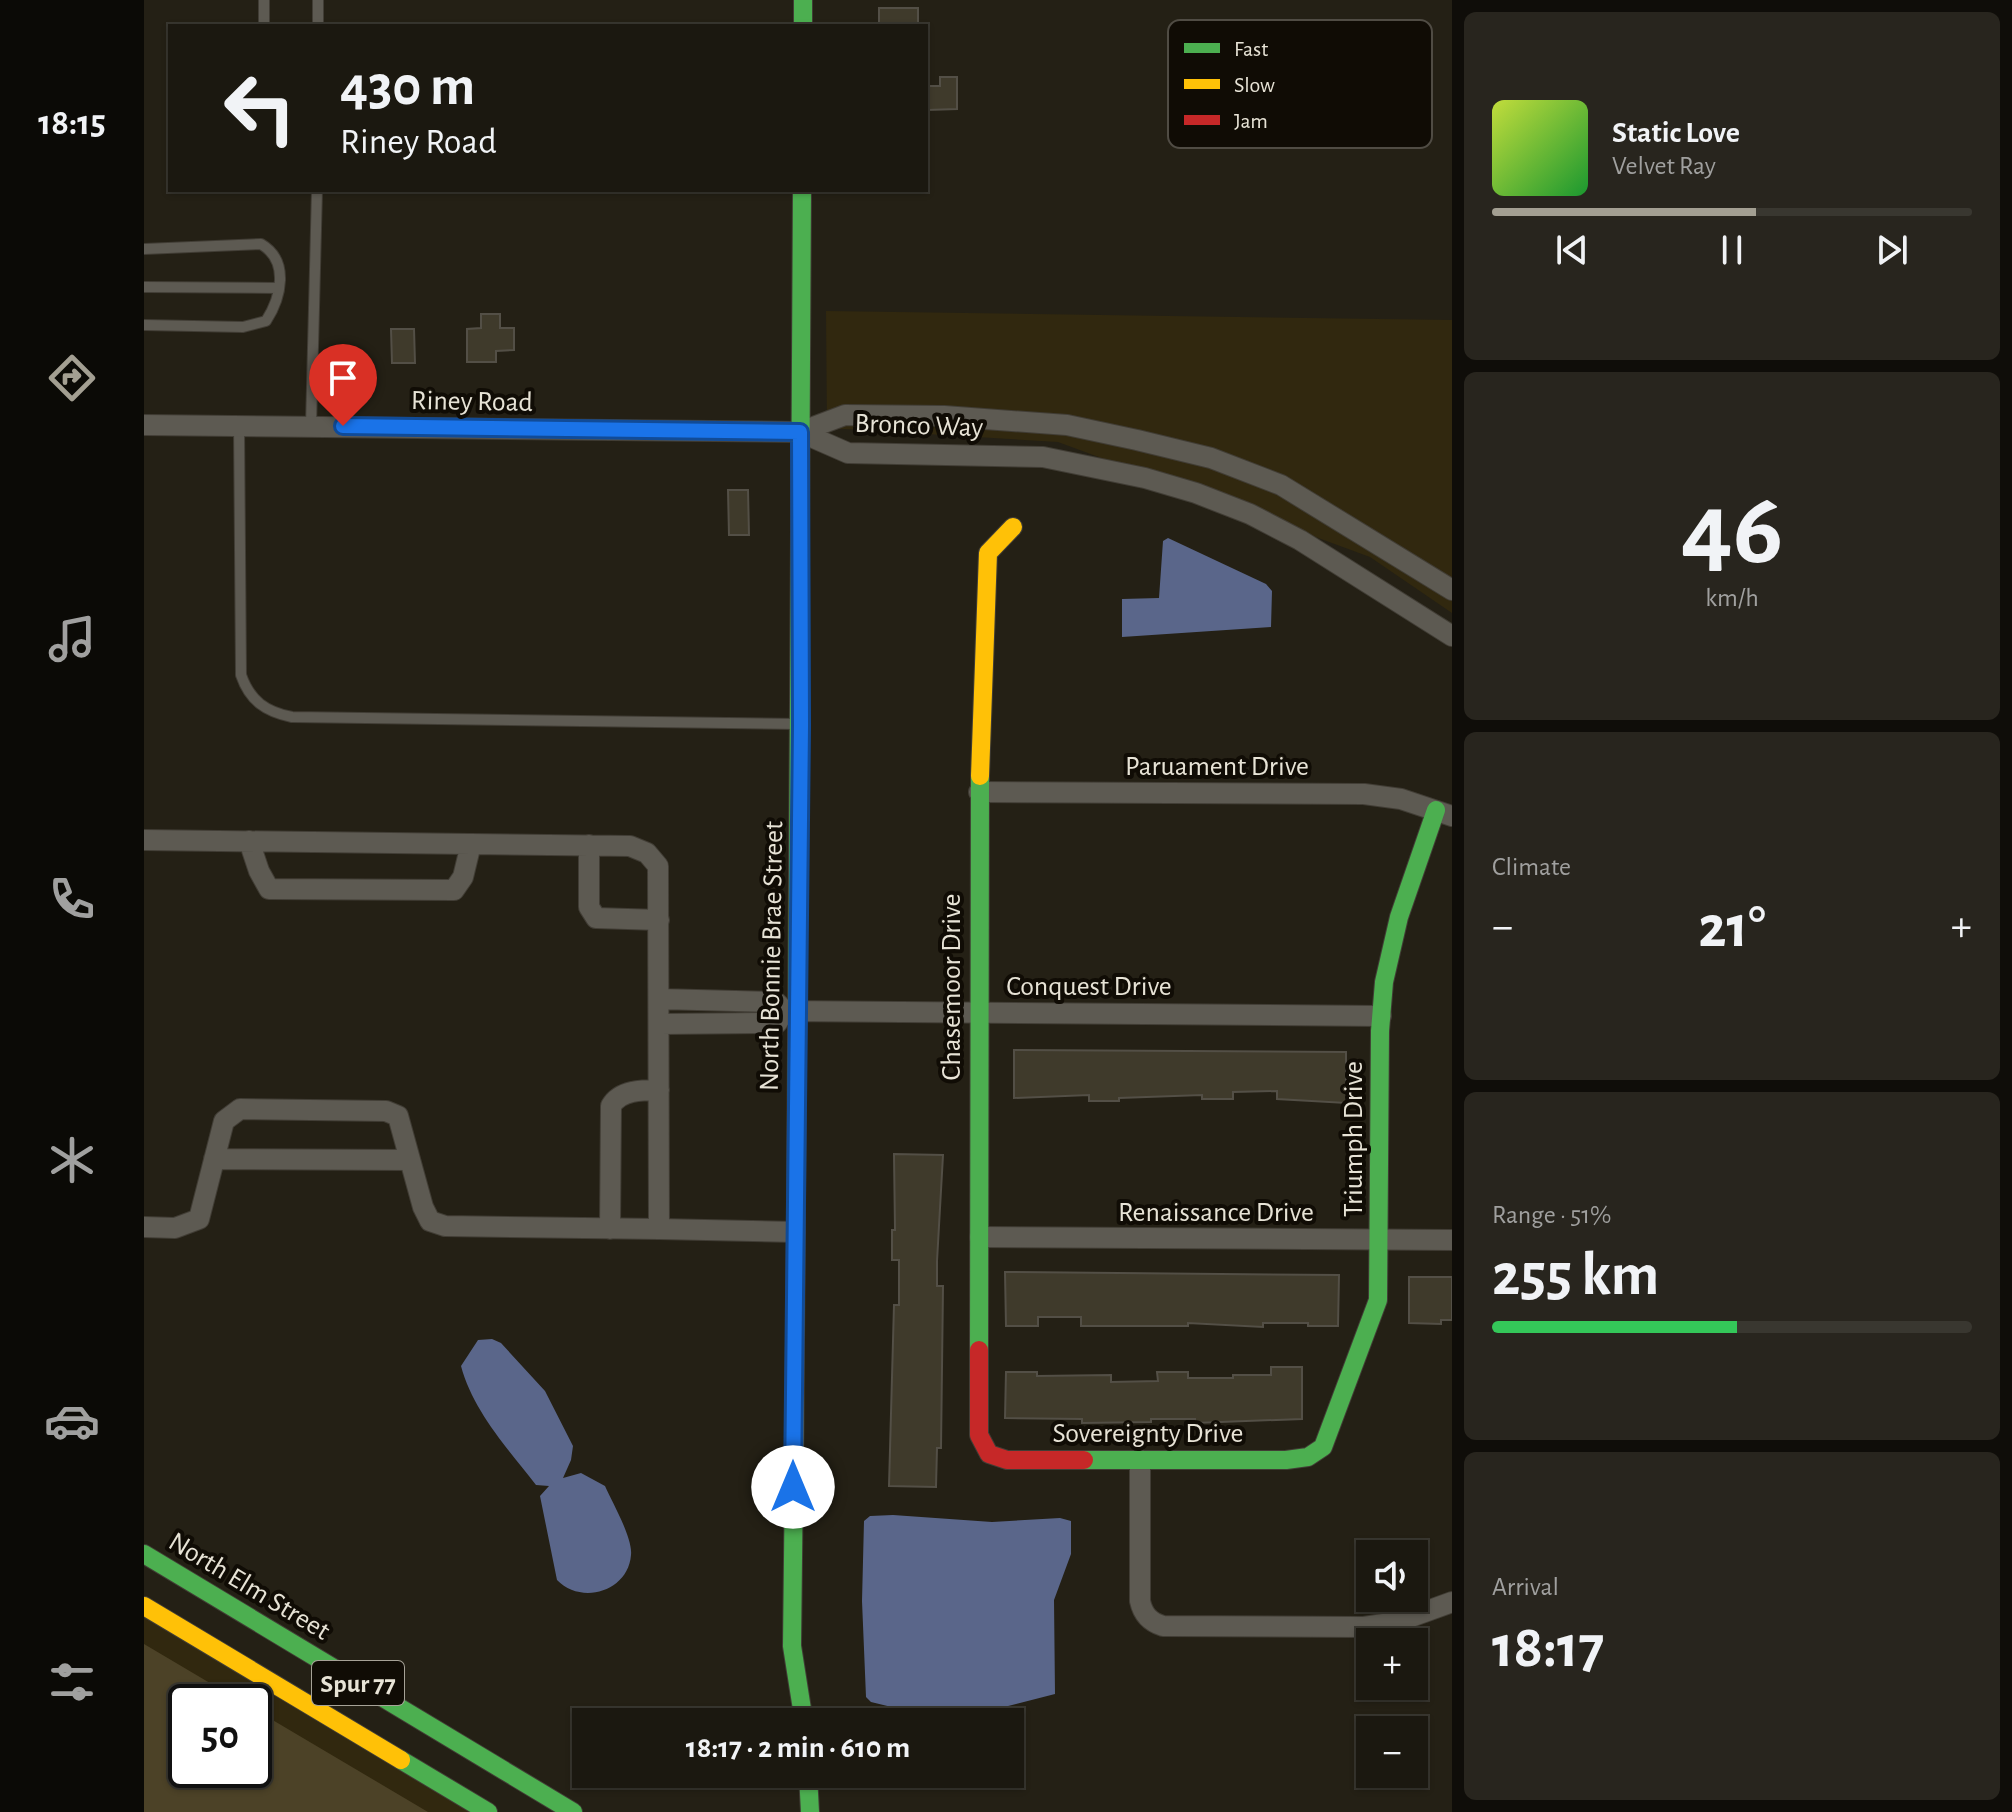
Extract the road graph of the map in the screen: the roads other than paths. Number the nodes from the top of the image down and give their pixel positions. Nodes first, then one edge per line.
1 (264, 0) edge
2 (318, 0) edge
3 (803, 0) edge
4 (264, 24) edge
5 (318, 24) edge
6 (803, 24) edge
7 (316, 192) edge
8 (802, 192) edge
9 (144, 249) edge
10 (144, 287) edge
11 (279, 288) junction
12 (144, 325) edge
13 (144, 425) edge
14 (239, 425) junction
15 (311, 426) junction
16 (800, 432) junction
17 (1013, 527) dead end
18 (1452, 590) edge
19 (1452, 636) edge
20 (801, 725) junction
21 (979, 792) junction
22 (1444, 813) edge
23 (144, 840) edge
24 (249, 841) junction
25 (471, 844) junction
26 (589, 845) junction
27 (659, 920) junction
28 (659, 999) junction
29 (791, 1011) junction
30 (979, 1013) junction
31 (1381, 1016) junction
32 (660, 1024) junction
33 (659, 1090) junction
34 (214, 1159) junction
35 (410, 1160) junction
36 (144, 1227) edge
37 (610, 1229) junction
38 (659, 1229) junction
39 (795, 1232) junction
40 (980, 1237) junction
41 (1380, 1240) junction
42 (1452, 1240) edge
43 (989, 1454) joint
44 (1308, 1457) joint
45 (1140, 1460) junction
46 (144, 1554) edge
47 (1452, 1602) edge
48 (144, 1606) edge
49 (802, 1708) edge
50 (809, 1788) edge
51 (488, 1812) edge
52 (573, 1812) edge
53 (810, 1812) edge

1 - 4 lane
2 - 5 lane
3 - 6 main road
7 - 15 lane
8 - 16 main road, North Bonnie Brae Street
9 - 11 lane
10 - 11 lane
11 - 12 lane
13 - 14 street, Riney Road
14 - 15 street, Riney Road
14 - 20 lane
15 - 16 street, Riney Road
16 - 18 street, Bronco Way
16 - 19 street, Bronco Way
16 - 20 main road, North Bonnie Brae Street
17 - 21 main road, Chasemoor Drive
20 - 29 main road, North Bonnie Brae Street
21 - 22 street, Paruament Drive
21 - 30 main road, Chasemoor Drive
22 - 31 main road, Triumph Drive
23 - 24 street
24 - 25 street
24 - 25 street
25 - 26 street
26 - 27 street
26 - 27 street
27 - 28 street
28 - 29 street
28 - 32 street
29 - 30 street, Conquest Drive
29 - 32 street
29 - 39 main road, North Bonnie Brae Street
30 - 31 street, Conquest Drive
30 - 40 main road, Chasemoor Drive
31 - 41 main road, Triumph Drive
32 - 33 street
33 - 37 street
33 - 38 street
34 - 35 street
34 - 35 street
34 - 36 street
35 - 37 street
37 - 38 street
38 - 39 street
39 - 49 main road, North Bonnie Brae Street
40 - 41 street, Renaissance Drive
40 - 43 main road, Chasemoor Drive
41 - 42 street, Renaissance Drive
41 - 44 main road, Triumph Drive
43 - 45 main road, Sovereignty Drive
44 - 45 main road, Sovereignty Drive
45 - 47 street
46 - 52 main road, North Elm Street / Spur 77
48 - 51 main road, Spur 77
50 - 53 main road

